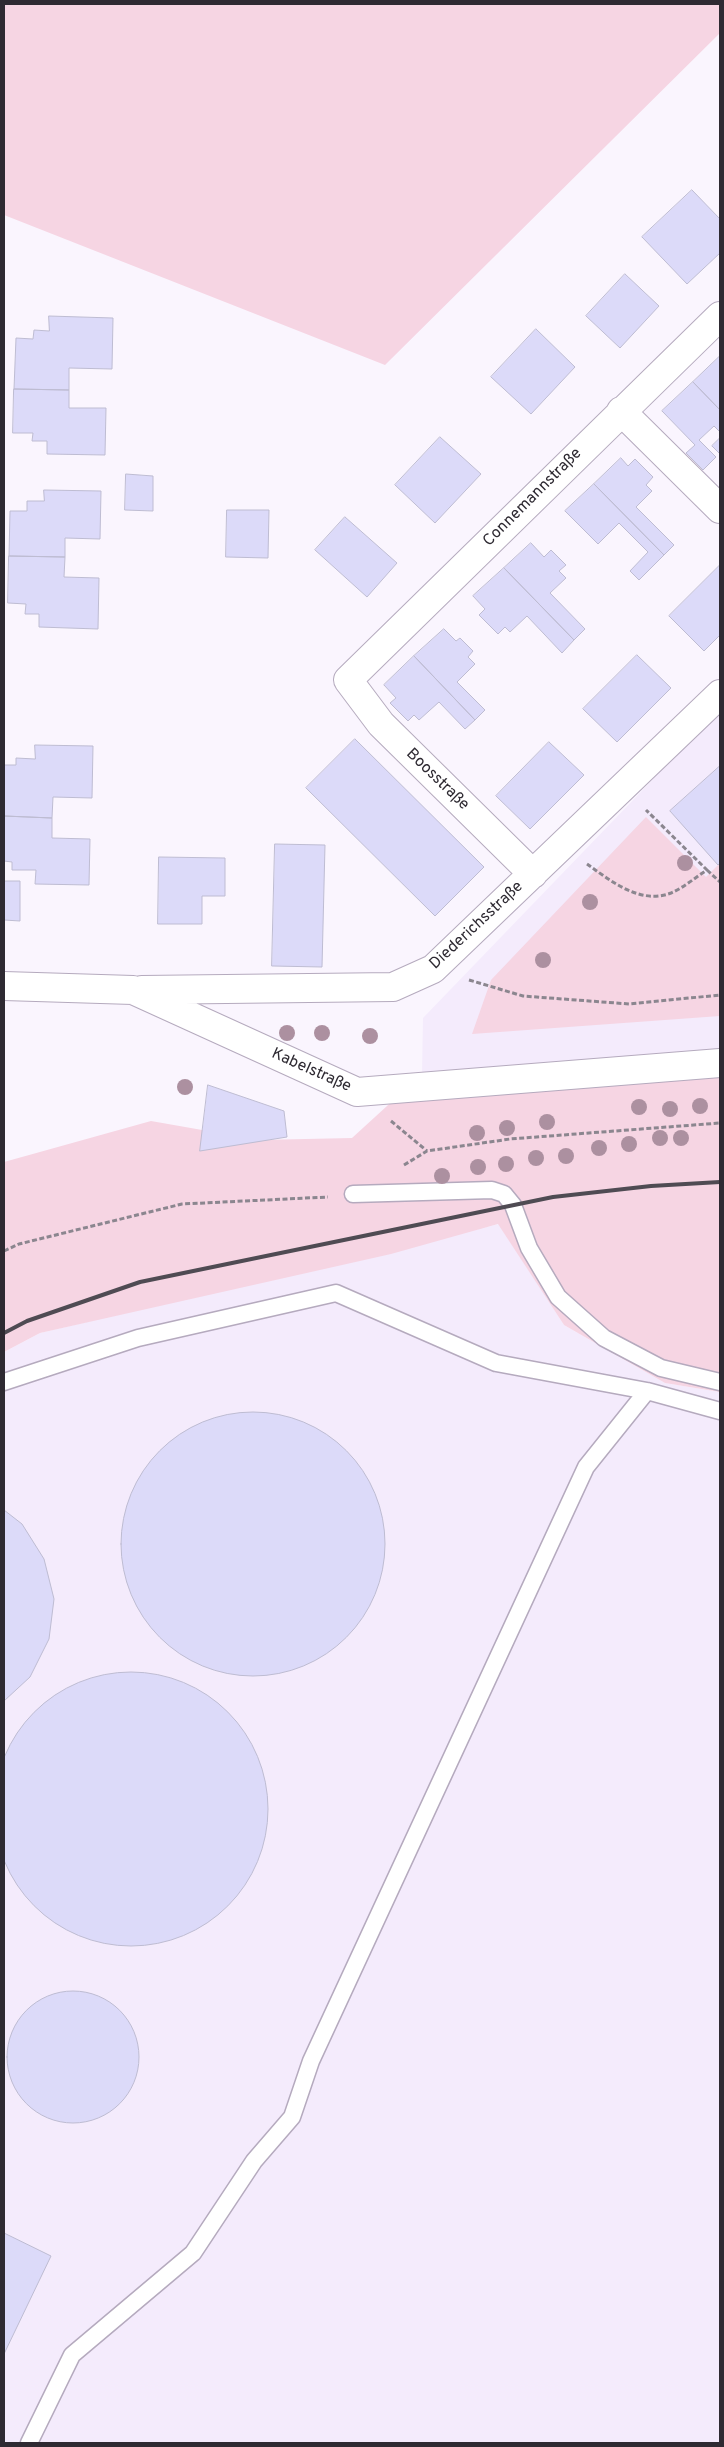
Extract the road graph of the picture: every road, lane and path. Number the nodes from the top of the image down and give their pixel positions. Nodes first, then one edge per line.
1 (720, 316) edge
2 (621, 411) junction
3 (720, 509) edge
4 (348, 680) joint
5 (720, 694) edge
6 (622, 786) junction
7 (562, 845) junction
8 (707, 870) junction
9 (534, 874) junction
10 (720, 882) edge
11 (433, 969) junction
12 (4, 986) edge
13 (132, 990) junction
14 (720, 995) edge
15 (720, 1063) edge
16 (353, 1194) dead end
17 (4, 1382) edge
18 (720, 1382) edge
19 (647, 1391) junction
20 (720, 1412) edge
21 (29, 2443) edge

1 - 2 street, Connemannstraße
2 - 3 street
2 - 4 street, Connemannstraße
4 - 9 street, Boosstraße
5 - 6 street, Diederichsstraße
6 - 7 street, Diederichsstraße
6 - 8 path
7 - 8 path
7 - 9 street, Diederichsstraße
8 - 10 path
9 - 11 street, Diederichsstraße
11 - 13 street, Diederichsstraße
11 - 14 path
12 - 13 street, Kabelstraße
13 - 15 street, Kabelstraße
16 - 18 lane
17 - 19 lane
19 - 20 lane
19 - 21 lane

